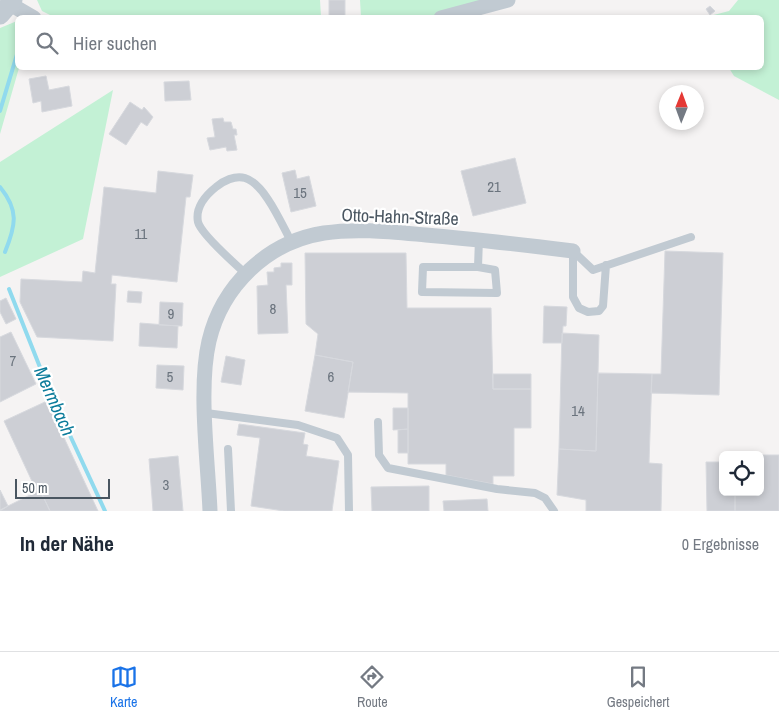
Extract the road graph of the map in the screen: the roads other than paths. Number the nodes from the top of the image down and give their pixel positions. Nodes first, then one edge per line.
1 (508, 0) edge
2 (7, 6) edge
3 (27, 15) edge
4 (452, 15) edge
5 (691, 237) dead end
6 (480, 240) junction
7 (292, 242) junction
8 (573, 251) junction
9 (606, 265) junction
10 (478, 267) junction
11 (245, 274) junction
12 (206, 413) junction
13 (378, 422) dead end
14 (228, 449) dead end
15 (210, 511) edge
16 (230, 511) edge
17 (348, 511) edge
18 (554, 511) edge

1 - 4 street
2 - 3 street
5 - 9 lane
6 - 7 street, Otto-Hahn-Straße
6 - 8 street, Otto-Hahn-Straße
6 - 10 lane
7 - 11 street, Otto-Hahn-Straße
7 - 11 lane
8 - 9 lane
8 - 9 lane
10 - 10 lane
11 - 12 street, Otto-Hahn-Straße
12 - 15 street, Otto-Hahn-Straße
12 - 17 lane
13 - 18 lane
14 - 16 lane

